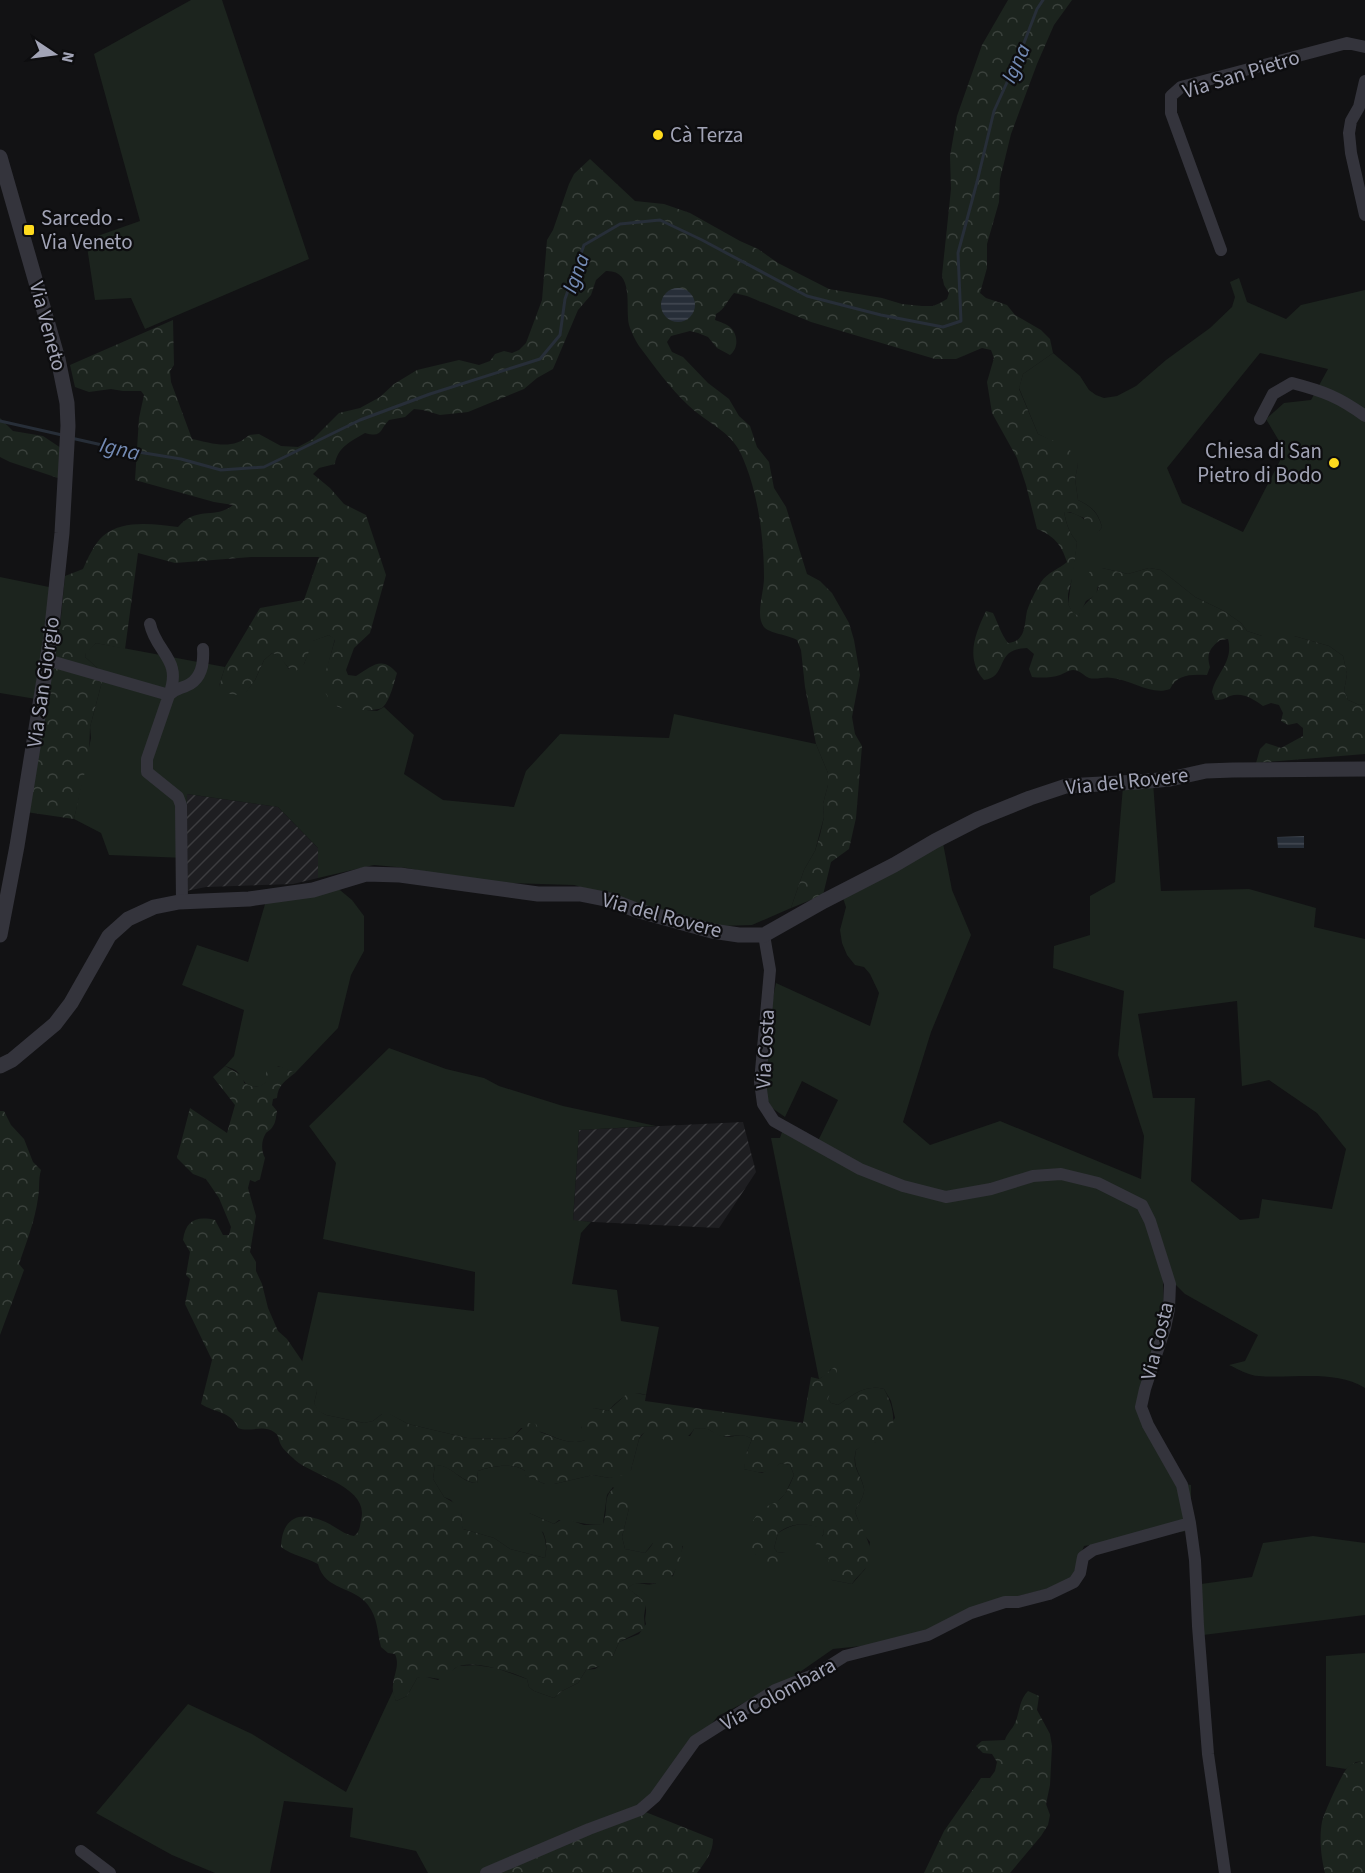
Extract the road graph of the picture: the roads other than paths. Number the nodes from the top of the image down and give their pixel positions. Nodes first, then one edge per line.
1 (1365, 47) edge
2 (1365, 81) edge
3 (1362, 108) edge
4 (0, 157) edge
5 (1365, 215) edge
6 (1221, 250) dead end
7 (1365, 416) edge
8 (1260, 418) dead end
9 (68, 426) joint
10 (150, 624) dead end
11 (203, 649) dead end
12 (47, 660) junction
13 (169, 695) junction
14 (1365, 769) edge
15 (182, 902) junction
16 (0, 935) edge
17 (764, 935) junction
18 (0, 1066) edge
19 (1190, 1523) junction
20 (81, 1851) dead end
21 (110, 1873) edge
22 (486, 1873) edge
23 (1225, 1873) edge

1 - 6 street, Via San Pietro
2 - 3 street
3 - 5 street
4 - 9 street, Via Veneto
7 - 8 street
9 - 12 street, Via San Giorgio
10 - 13 street
11 - 13 street
12 - 13 street
12 - 16 street, Via San Giorgio
13 - 15 street
14 - 17 street, Via del Rovere
15 - 17 street, Via del Rovere
15 - 18 street, Via del Rovere
17 - 19 street, Via Costa
19 - 22 street, Via Colombara
19 - 23 street, Via Costa
20 - 21 street

